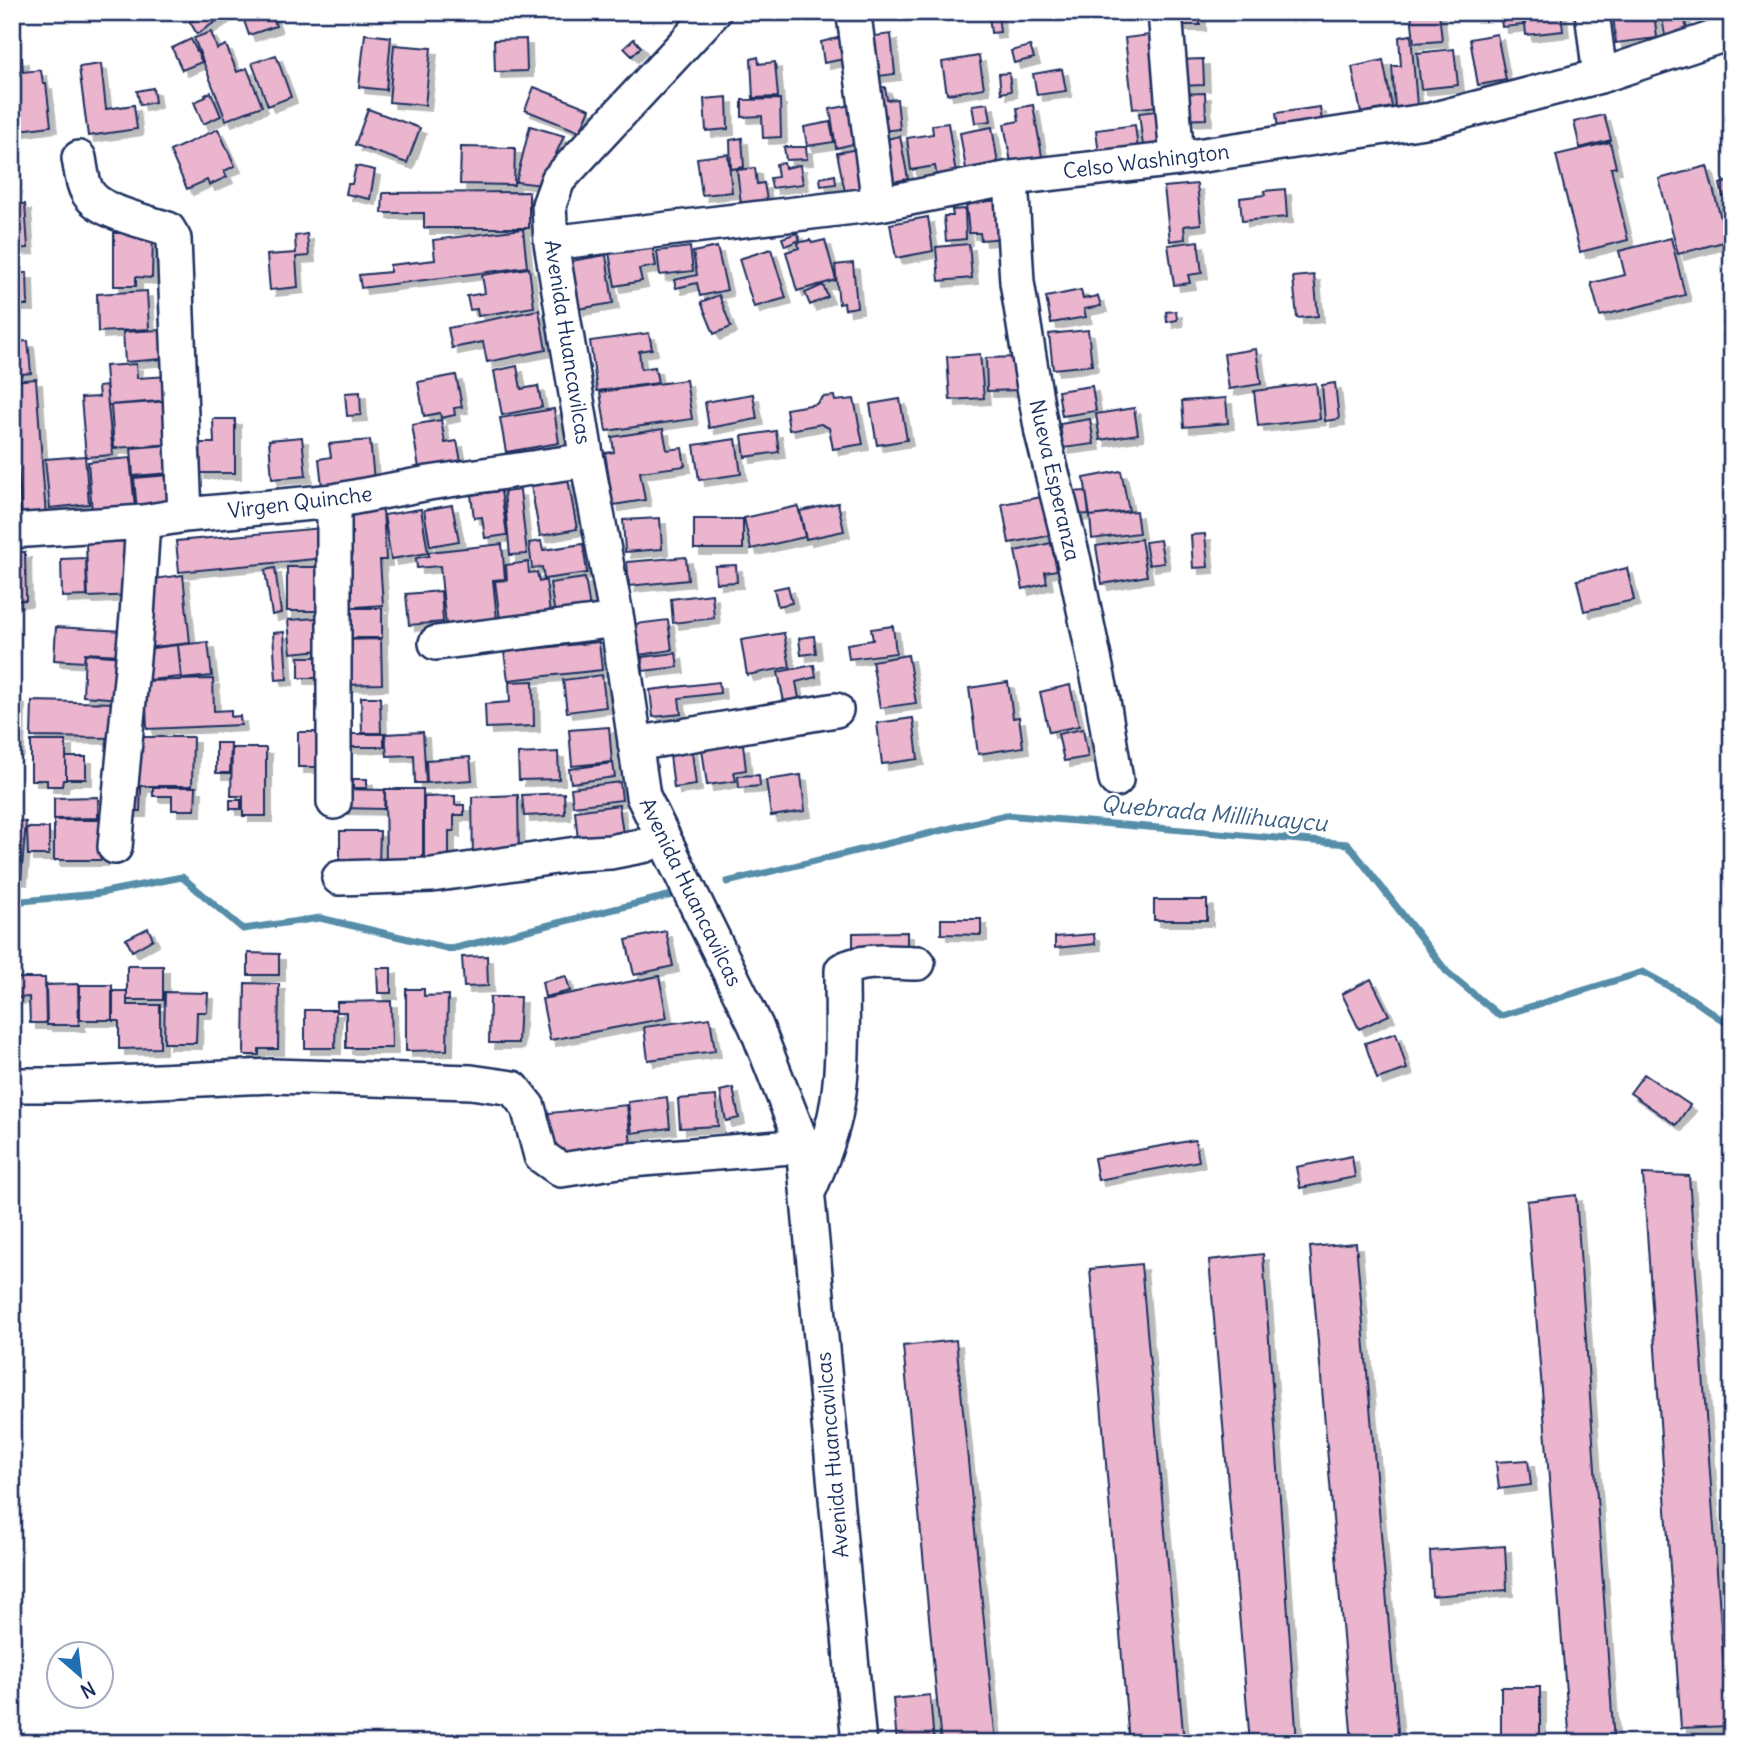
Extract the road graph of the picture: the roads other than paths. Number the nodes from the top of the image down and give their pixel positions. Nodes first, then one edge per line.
1 (713, 12) edge
2 (1165, 12) edge
3 (1592, 12) edge
4 (854, 16) dead end
5 (1732, 32) edge
6 (1600, 76) junction
7 (79, 158) dead end
8 (1177, 159) junction
9 (1011, 178) junction
10 (879, 204) junction
11 (551, 243) junction
12 (587, 460) junction
13 (334, 501) junction
14 (185, 515) junction
15 (143, 522) junction
16 (12, 531) edge
17 (617, 620) junction
18 (436, 643) dead end
19 (836, 710) dead end
20 (635, 744) junction
21 (1116, 780) dead end
22 (334, 802) dead end
23 (662, 835) junction
24 (115, 847) dead end
25 (339, 878) dead end
26 (918, 963) dead end
27 (12, 1085) edge
28 (803, 1146) junction
29 (807, 1194) junction
30 (859, 1743) edge

1 - 11 street, Avenida Huancavilcas
2 - 8 street
3 - 6 street
4 - 10 street
5 - 6 street, Celso Washington
6 - 8 street, Celso Washington
7 - 14 street
8 - 9 street, Celso Washington
9 - 10 street, Celso Washington
9 - 21 street, Nueva Esperanza
10 - 11 street, Celso Washington
11 - 12 street, Avenida Huancavilcas
12 - 13 street, Virgen Quinche
12 - 17 street, Avenida Huancavilcas
13 - 14 street, Virgen Quinche
13 - 22 street
14 - 15 street, Virgen Quinche
15 - 16 street, Virgen Quinche
15 - 24 street
17 - 18 street
17 - 20 street, Avenida Huancavilcas
19 - 20 street
20 - 23 street, Avenida Huancavilcas
23 - 25 street
23 - 28 street, Avenida Huancavilcas
26 - 29 street
27 - 28 street
28 - 29 street, Avenida Huancavilcas
29 - 30 street, Avenida Huancavilcas

